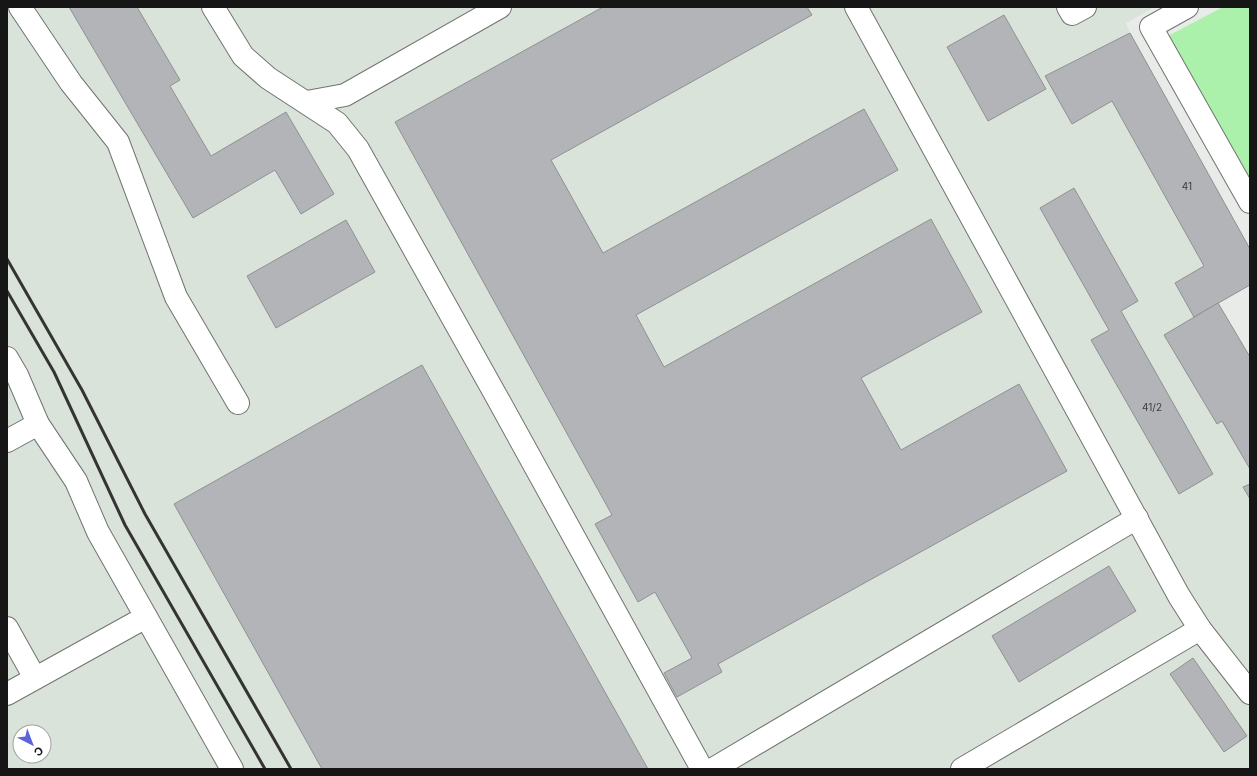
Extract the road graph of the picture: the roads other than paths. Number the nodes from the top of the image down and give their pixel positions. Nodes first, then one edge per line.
1 (20, 7) edge
2 (213, 7) edge
3 (500, 7) edge
4 (856, 7) edge
5 (1068, 7) edge
6 (1085, 7) edge
7 (1187, 7) edge
8 (307, 102) junction
9 (1250, 202) edge
10 (7, 358) edge
11 (238, 403) dead end
12 (38, 424) junction
13 (7, 441) edge
14 (1137, 518) junction
15 (146, 617) junction
16 (7, 628) edge
17 (1200, 629) junction
18 (35, 678) junction
19 (1250, 693) edge
20 (7, 694) edge
21 (232, 769) edge
22 (702, 769) edge
23 (713, 769) edge
24 (962, 769) edge

1 - 11 lane
2 - 8 lane
3 - 8 lane
4 - 14 lane
5 - 6 lane
7 - 9 lane
8 - 22 lane
10 - 12 lane
12 - 13 lane
12 - 15 lane
14 - 17 lane
14 - 23 lane
15 - 18 lane
15 - 21 lane
16 - 18 lane
17 - 19 lane
17 - 24 lane
18 - 20 lane

